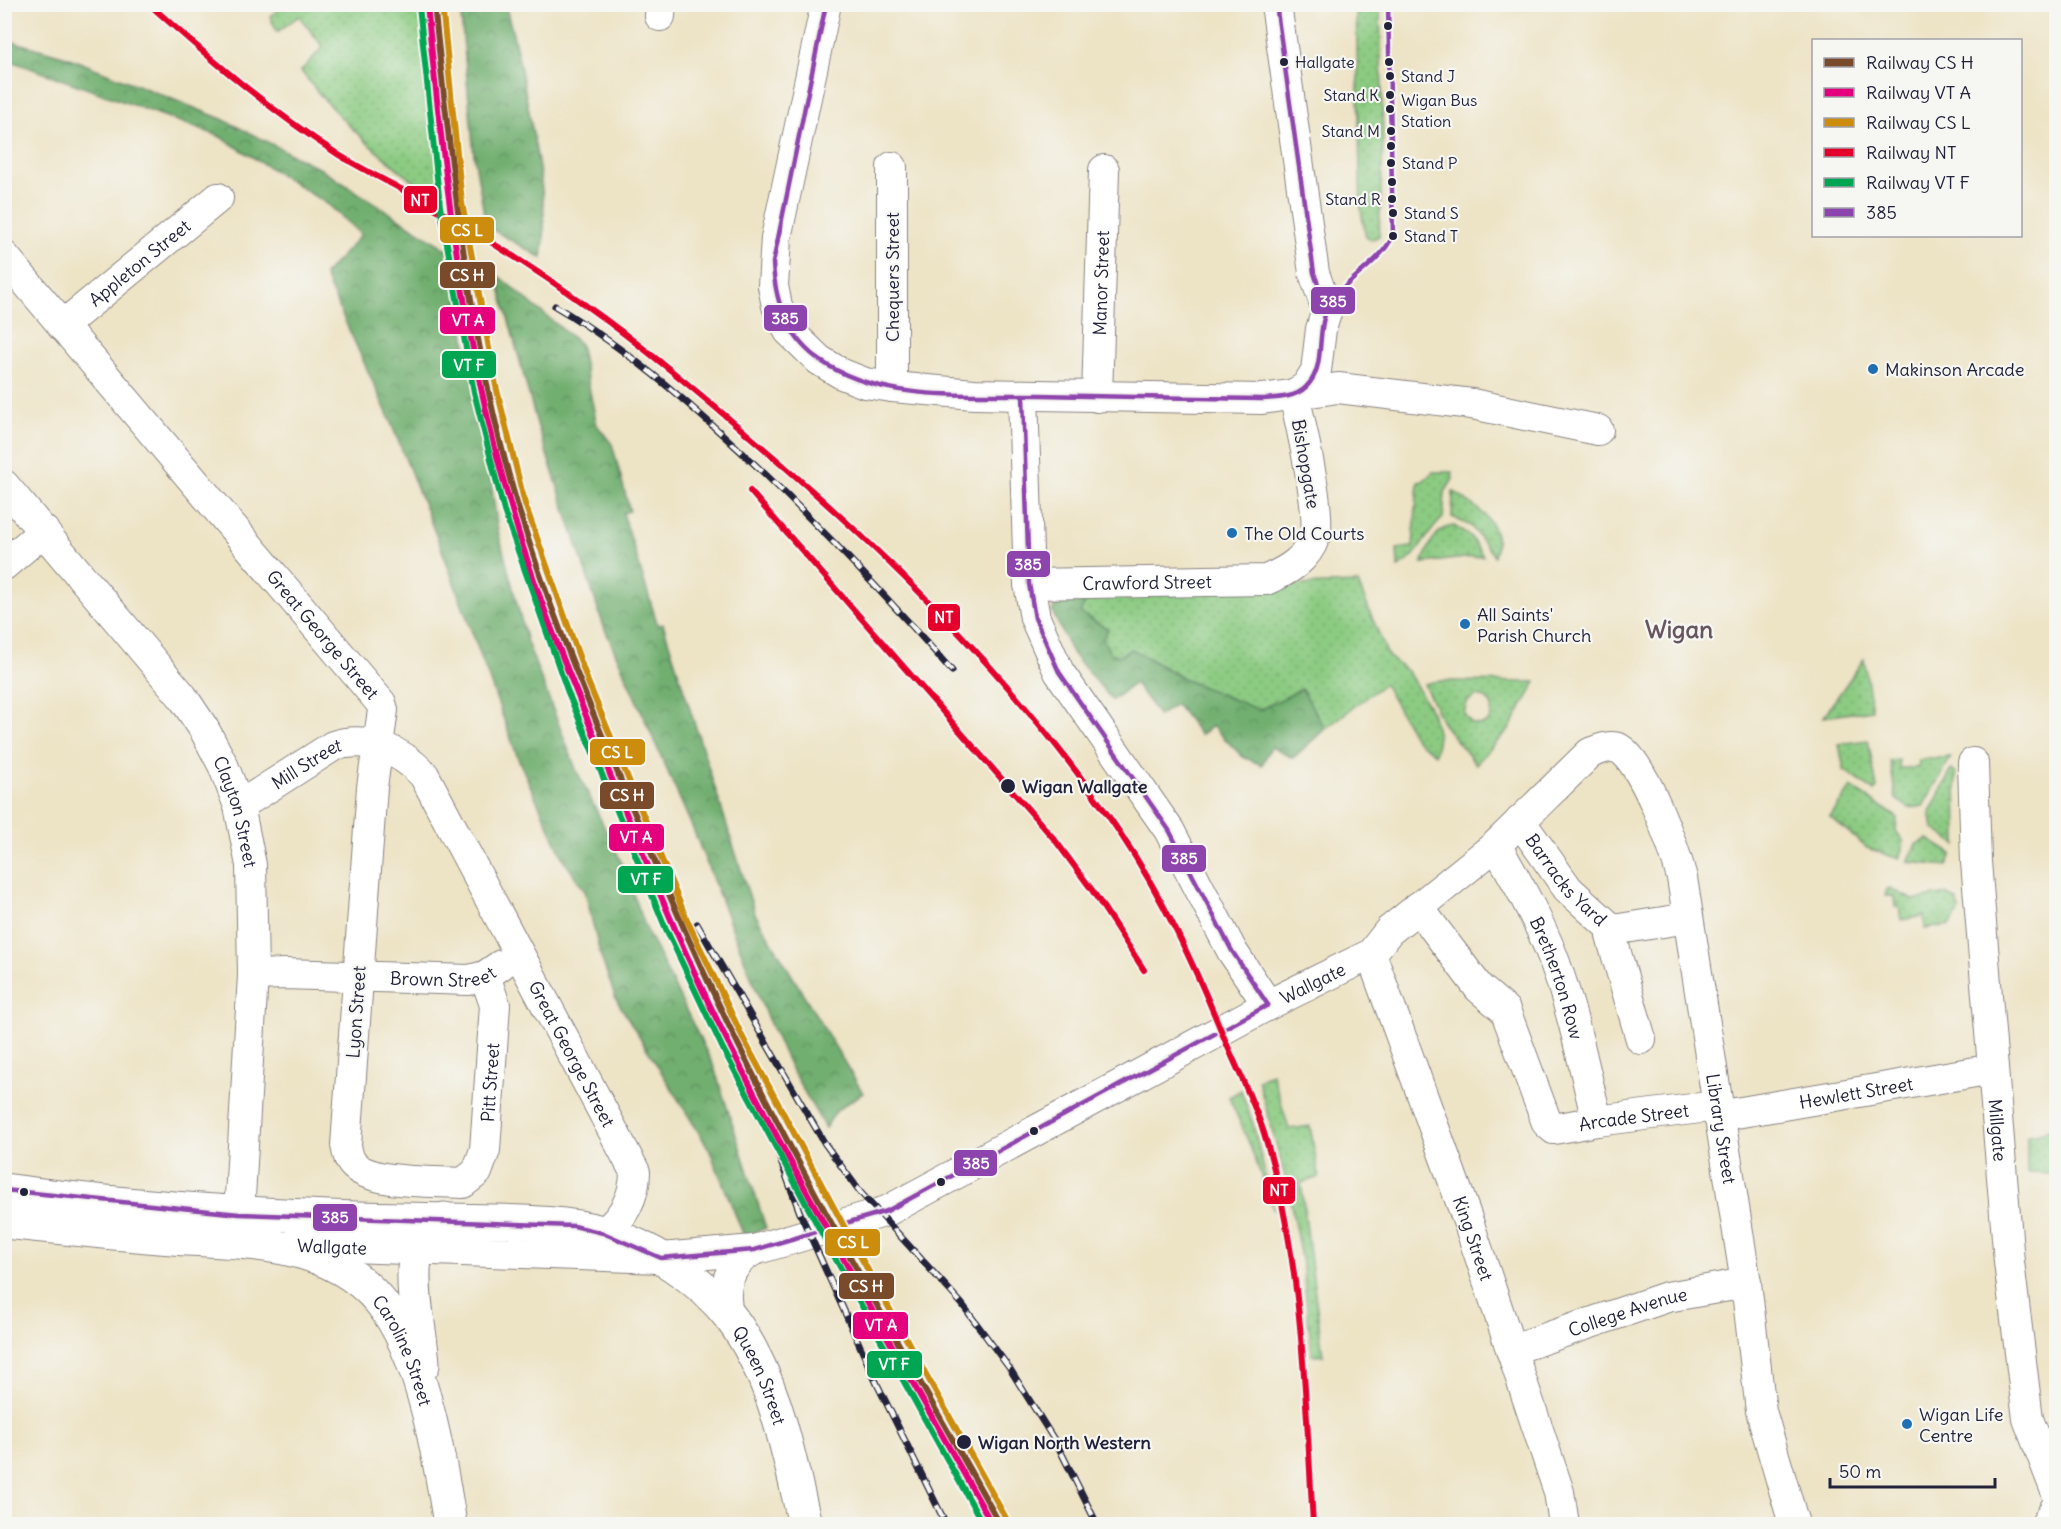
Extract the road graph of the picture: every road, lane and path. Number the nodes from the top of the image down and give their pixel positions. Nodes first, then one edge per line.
1 (826, 4) edge
2 (1276, 4) edge
3 (892, 167) dead end
4 (1104, 170) dead end
5 (218, 198) dead end
6 (4, 256) edge
7 (62, 326) junction
8 (892, 387) junction
9 (1294, 394) junction
10 (1023, 395) junction
11 (1096, 397) junction
12 (1598, 430) dead end
13 (4, 485) edge
14 (44, 531) junction
15 (4, 565) edge
16 (1266, 580) joint
17 (1029, 584) junction
18 (379, 746) junction
19 (1617, 748) joint
20 (1973, 762) dead end
21 (239, 806) junction
22 (1520, 821) junction
23 (1496, 845) junction
24 (1418, 907) junction
25 (1688, 918) junction
26 (1613, 930) junction
27 (519, 954) junction
28 (1371, 954) junction
29 (253, 975) junction
30 (485, 976) junction
31 (358, 977) junction
32 (1268, 1005) junction
33 (1641, 1040) dead end
34 (1994, 1069) junction
35 (1717, 1111) junction
36 (1597, 1120) junction
37 (463, 1183) joint
38 (4, 1190) edge
39 (239, 1214) junction
40 (444, 1219) junction
41 (4, 1222) edge
42 (603, 1233) junction
43 (272, 1245) junction
44 (754, 1250) junction
45 (416, 1251) junction
46 (661, 1258) junction
47 (1746, 1283) junction
48 (729, 1316) junction
49 (1511, 1350) junction
50 (423, 1397) junction
51 (2056, 1491) edge
52 (2056, 1507) edge
53 (450, 1524) edge
54 (805, 1524) edge
55 (1564, 1524) edge
56 (1794, 1524) edge
57 (2046, 1524) edge

1 - 8 street
2 - 9 street
3 - 8 street, Chequers Street
4 - 11 street, Manor Street
5 - 7 street, Appleton Street
6 - 7 street, Great George Street
7 - 18 street, Great George Street
8 - 10 street
9 - 11 street
9 - 12 street
9 - 16 street, Bishopgate
10 - 11 street
10 - 17 street
13 - 14 street, Clayton Street
14 - 15 street
14 - 21 street, Clayton Street
16 - 17 street, Crawford Street
17 - 32 street
18 - 21 street, Mill Street
18 - 27 street, Great George Street
18 - 31 street, Lyon Street
19 - 22 street, Wallgate
19 - 25 street, Library Street
20 - 34 street, Millgate
21 - 29 street, Clayton Street
22 - 23 street, Wallgate
22 - 26 street, Barracks Yard
23 - 24 street, Wallgate
23 - 36 street, Bretherton Row
24 - 28 street, Wallgate
24 - 36 street, Arcade Street
25 - 26 street
25 - 35 street, Library Street
26 - 33 street, Barracks Yard
27 - 30 street, Brown Street
27 - 42 street, Great George Street
28 - 32 street, Wallgate
28 - 49 street, King Street
29 - 31 street, Brown Street
29 - 39 street, Clayton Street
30 - 31 street, Brown Street
30 - 37 street, Pitt Street
31 - 37 street, Lyon Street
32 - 44 street, Wallgate
34 - 35 street, Hewlett Street
34 - 51 street, Millgate
35 - 36 street, Arcade Street
35 - 47 street, Library Street
38 - 39 highway, Wallgate
39 - 40 highway, Wallgate
40 - 42 highway, Wallgate
40 - 45 highway
41 - 43 highway, Wallgate
42 - 46 highway, Wallgate
43 - 45 street, Wallgate
43 - 50 highway, Caroline Street
44 - 46 street, Wallgate
44 - 48 street
45 - 46 street, Wallgate
45 - 50 highway
46 - 48 highway, Queen Street
47 - 49 street, College Avenue
47 - 56 street, Library Street
48 - 54 highway, Queen Street
49 - 55 street, King Street
50 - 53 highway, Caroline Street
52 - 57 street

